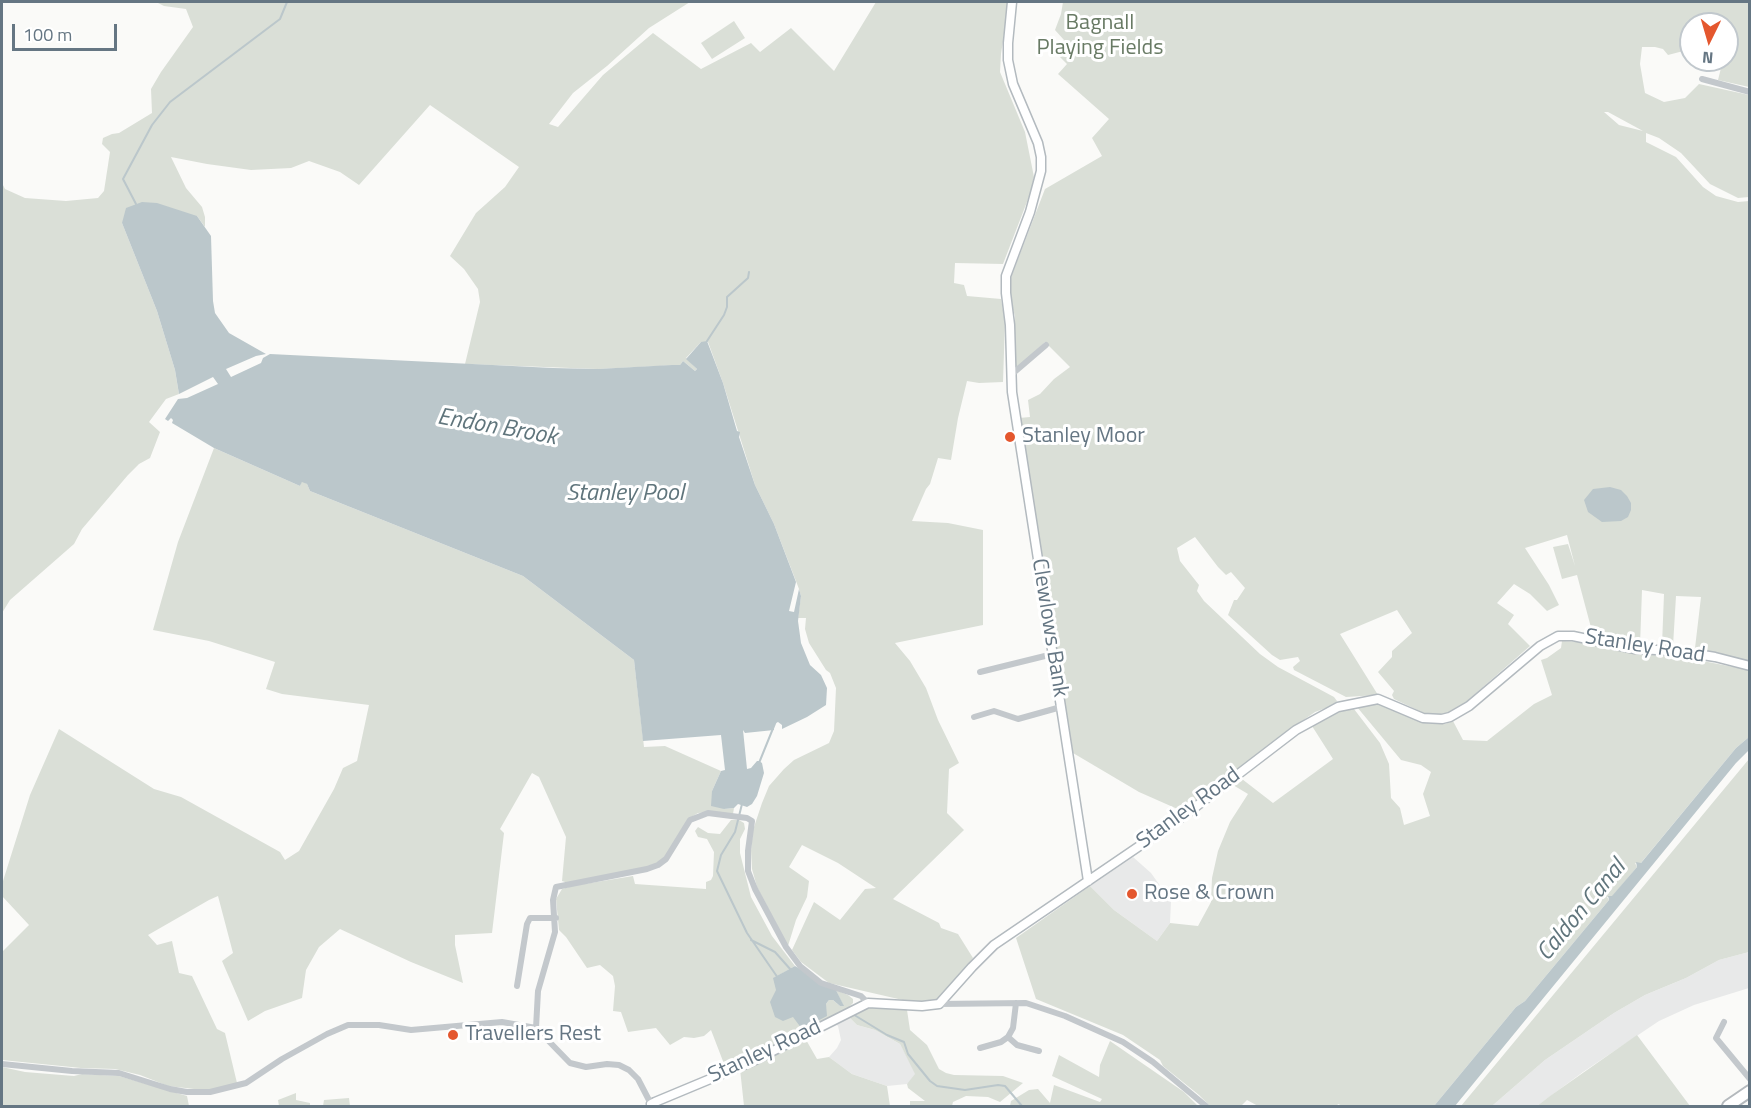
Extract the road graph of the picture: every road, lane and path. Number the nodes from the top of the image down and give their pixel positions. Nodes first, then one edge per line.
1 (1012, 2) edge
2 (1702, 80) dead end
3 (1749, 92) edge
4 (1046, 345) dead end
5 (1011, 375) junction
6 (1053, 654) junction
7 (1749, 666) edge
8 (980, 672) dead end
9 (1061, 707) junction
10 (974, 717) dead end
11 (1088, 881) junction
12 (556, 918) junction
13 (517, 986) dead end
14 (868, 1003) junction
15 (939, 1004) junction
16 (1016, 1004) junction
17 (1724, 1022) dead end
18 (536, 1028) junction
19 (1008, 1037) junction
20 (980, 1048) dead end
21 (1039, 1051) dead end
22 (2, 1064) edge
23 (1749, 1078) edge
24 (1749, 1091) edge
25 (652, 1105) edge
26 (1206, 1107) edge
27 (1728, 1107) edge

1 - 5 street, Clewlows Bank
2 - 3 street
4 - 5 street
5 - 6 street, Clewlows Bank
6 - 8 street
6 - 9 street, Clewlows Bank
7 - 11 street, Stanley Road
9 - 10 street
9 - 11 street, Clewlows Bank
11 - 15 street, Stanley Road
12 - 13 street
12 - 14 street
12 - 18 street
14 - 15 street, Stanley Road
14 - 25 street, Stanley Road
15 - 16 street
16 - 19 street
16 - 26 street
17 - 23 street
18 - 22 street
18 - 25 street
19 - 20 street
19 - 21 street
24 - 27 highway

